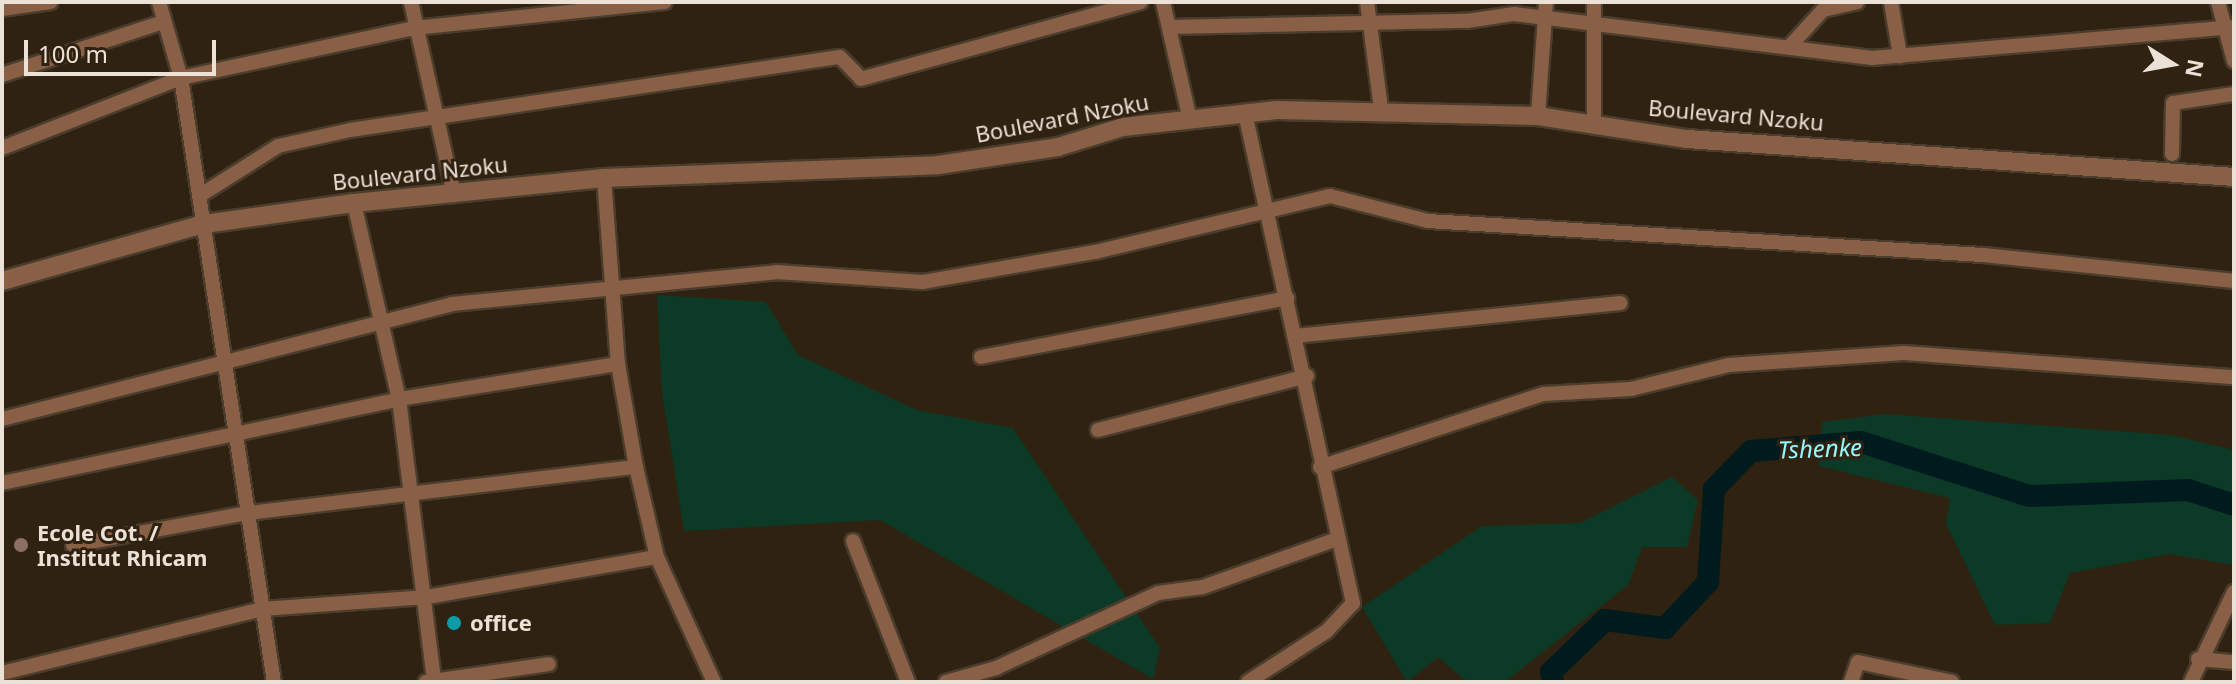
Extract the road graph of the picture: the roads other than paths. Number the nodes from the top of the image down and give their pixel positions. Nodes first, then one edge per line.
1 (51, 2) edge
2 (159, 2) edge
3 (411, 2) edge
4 (665, 2) edge
5 (1141, 2) edge
6 (1163, 2) edge
7 (1367, 2) edge
8 (1594, 2) edge
9 (1857, 2) edge
10 (1891, 2) edge
11 (2218, 2) edge
12 (2, 9) edge
13 (1546, 9) edge
14 (163, 22) junction
15 (1594, 22) junction
16 (1372, 23) junction
17 (1170, 27) junction
18 (414, 28) junction
19 (2229, 28) edge
20 (1791, 45) junction
21 (1900, 56) junction
22 (2234, 61) edge
23 (2, 75) edge
24 (181, 78) junction
25 (2234, 94) edge
26 (1381, 109) junction
27 (1245, 113) junction
28 (436, 116) junction
29 (1538, 116) junction
30 (1190, 120) junction
31 (1594, 122) junction
32 (2, 148) edge
33 (2172, 154) dead end
34 (2234, 177) edge
35 (604, 178) junction
36 (454, 195) junction
37 (199, 196) junction
38 (354, 203) junction
39 (1270, 206) junction
40 (204, 224) junction
41 (2, 281) edge
42 (2234, 281) edge
43 (613, 283) junction
44 (1287, 298) junction
45 (1620, 303) dead end
46 (385, 318) junction
47 (1295, 336) junction
48 (981, 357) dead end
49 (224, 360) junction
50 (618, 364) junction
51 (1307, 376) junction
52 (2234, 377) edge
53 (399, 399) junction
54 (2, 419) edge
55 (1098, 430) dead end
56 (235, 432) junction
57 (636, 467) junction
58 (1320, 467) junction
59 (2, 483) edge
60 (412, 498) junction
61 (248, 513) junction
62 (1337, 539) junction
63 (853, 541) dead end
64 (73, 545) dead end
65 (657, 557) junction
66 (2234, 592) edge
67 (427, 597) junction
68 (262, 609) junction
69 (2198, 659) junction
70 (2234, 662) edge
71 (549, 664) dead end
72 (2, 673) edge
73 (998, 675) edge
74 (430, 681) edge
75 (274, 682) edge
76 (714, 682) edge
77 (908, 682) edge
78 (946, 682) edge
79 (1248, 682) edge
80 (1851, 682) edge
81 (1952, 682) edge
82 (2191, 682) edge

1 - 12 street
2 - 14 street
3 - 18 street
4 - 18 street
5 - 28 street
6 - 17 street
7 - 16 street
8 - 15 street
9 - 20 street
10 - 21 street
11 - 19 street
13 - 15 street
13 - 16 street
13 - 29 street
14 - 23 street
14 - 24 street
15 - 20 street
15 - 31 street
16 - 17 street
16 - 26 street
17 - 30 street
18 - 24 street
18 - 28 street
19 - 21 street
19 - 22 street
20 - 21 street
24 - 32 street
24 - 37 street
25 - 33 street
26 - 27 street, Boulevard Nzoku
26 - 29 street, Boulevard Nzoku
27 - 30 street, Boulevard Nzoku
27 - 39 street
28 - 36 street
28 - 37 street
29 - 31 street, Boulevard Nzoku
30 - 35 street, Boulevard Nzoku
31 - 34 street, Boulevard Nzoku
35 - 36 street, Boulevard Nzoku
35 - 43 street
36 - 38 street, Boulevard Nzoku
37 - 40 street
38 - 40 street, Boulevard Nzoku
38 - 46 street
39 - 42 street
39 - 43 street
39 - 44 street
40 - 41 street, Boulevard Nzoku
40 - 49 street
43 - 46 street
43 - 50 street
44 - 47 street
44 - 48 street
45 - 47 street
46 - 49 street
46 - 53 street
47 - 51 street
49 - 54 street
49 - 56 street
50 - 53 street
50 - 57 street
51 - 55 street
51 - 58 street
52 - 58 street
53 - 56 street
53 - 60 street
56 - 59 street
56 - 61 street
57 - 60 street
57 - 65 street
58 - 62 street
60 - 61 street
60 - 67 street
61 - 64 street
61 - 68 street
62 - 73 street
62 - 79 street
63 - 77 street
65 - 67 street
65 - 76 street
66 - 69 street
67 - 68 street
67 - 74 street
68 - 72 street
68 - 75 street
69 - 70 street
69 - 82 street
71 - 74 street
73 - 78 street
80 - 81 street

